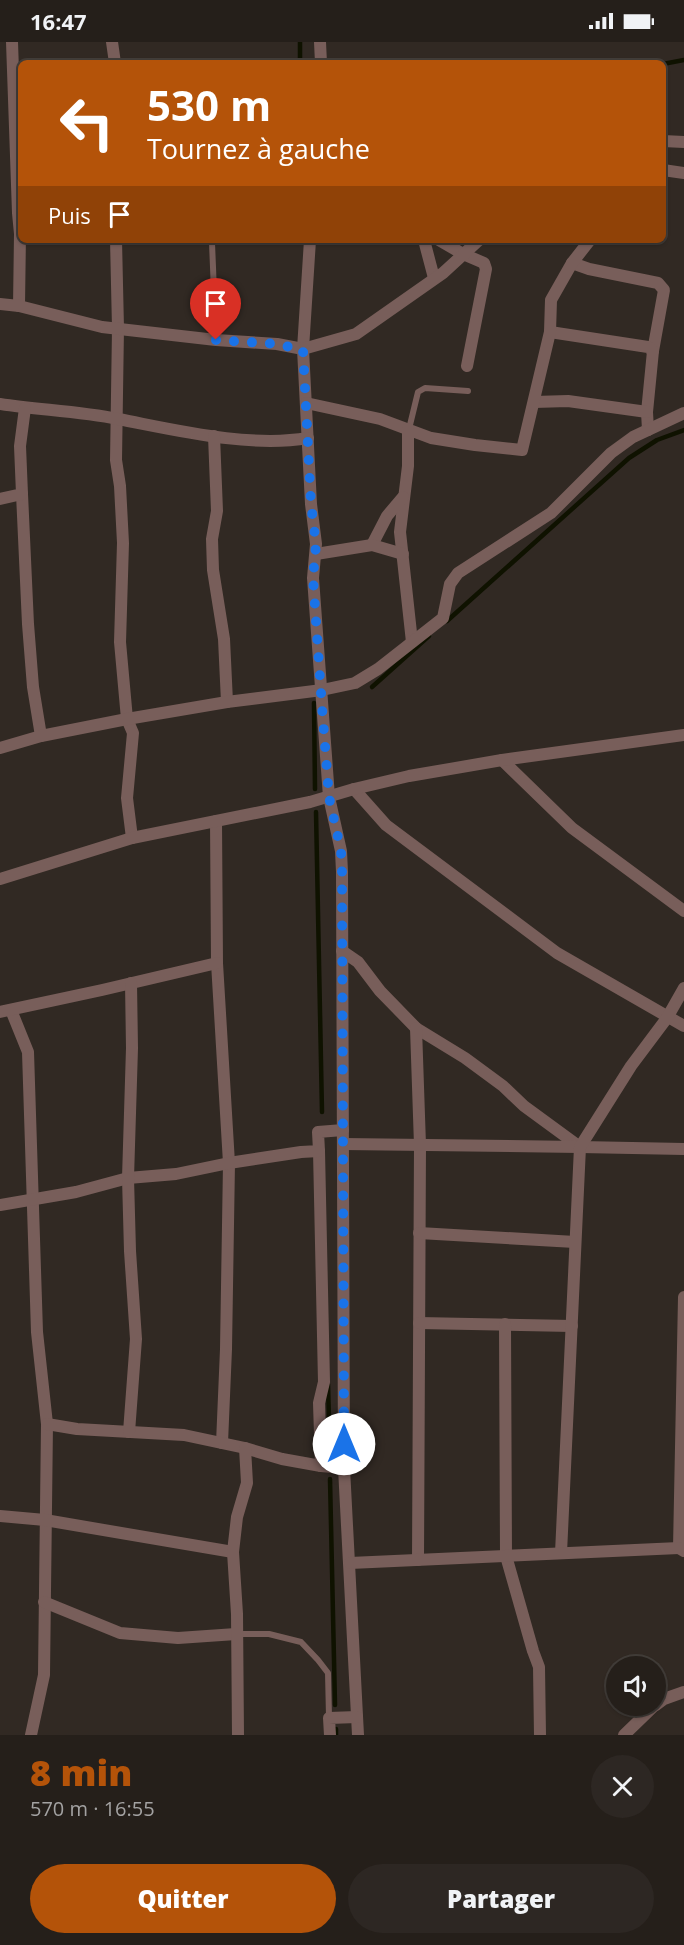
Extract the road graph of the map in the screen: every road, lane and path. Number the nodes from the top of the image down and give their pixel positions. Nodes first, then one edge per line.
1 (12, 42) edge
2 (112, 42) edge
3 (320, 42) edge
4 (115, 60) edge
5 (321, 60) edge
6 (666, 141) edge
7 (684, 142) edge
8 (666, 170) edge
9 (684, 173) edge
10 (18, 213) edge
11 (21, 243) edge
12 (116, 243) edge
13 (212, 243) dead end
14 (310, 243) edge
15 (425, 243) edge
16 (444, 243) edge
17 (476, 243) edge
18 (588, 243) edge
19 (462, 255) junction
20 (572, 263) junction
21 (434, 279) junction
22 (0, 304) edge
23 (20, 306) junction
24 (118, 328) junction
25 (550, 332) junction
26 (216, 340) junction
27 (303, 350) junction
28 (653, 351) junction
29 (467, 366) dead end
30 (468, 391) dead end
31 (534, 402) junction
32 (0, 404) edge
33 (306, 404) junction
34 (25, 408) junction
35 (647, 412) junction
36 (684, 413) edge
37 (116, 418) junction
38 (408, 429) junction
39 (648, 430) junction
40 (214, 436) junction
41 (308, 438) junction
42 (22, 494) junction
43 (403, 497) junction
44 (0, 500) edge
45 (372, 545) junction
46 (316, 554) junction
47 (403, 554) junction
48 (412, 642) junction
49 (321, 690) junction
50 (227, 702) junction
51 (127, 719) junction
52 (684, 735) edge
53 (41, 736) junction
54 (0, 748) edge
55 (502, 760) junction
56 (354, 789) junction
57 (329, 797) junction
58 (216, 821) junction
59 (132, 838) junction
60 (0, 879) edge
61 (684, 911) edge
62 (342, 951) junction
63 (217, 963) junction
64 (131, 984) junction
65 (684, 988) edge
66 (5, 1011) edge
67 (667, 1018) junction
68 (684, 1026) edge
69 (416, 1028) junction
70 (343, 1130) junction
71 (343, 1144) junction
72 (420, 1144) junction
73 (580, 1147) junction
74 (684, 1149) edge
75 (319, 1151) junction
76 (229, 1163) junction
77 (128, 1178) junction
78 (33, 1199) junction
79 (0, 1205) edge
80 (419, 1233) junction
81 (575, 1242) junction
82 (684, 1297) edge
83 (419, 1323) junction
84 (505, 1324) junction
85 (572, 1326) junction
86 (46, 1424) junction
87 (129, 1432) junction
88 (222, 1443) junction
89 (245, 1448) junction
90 (321, 1466) junction
91 (344, 1468) junction
92 (0, 1516) edge
93 (45, 1520) junction
94 (682, 1550) edge
95 (233, 1552) junction
96 (561, 1553) junction
97 (506, 1556) junction
98 (418, 1560) junction
99 (350, 1563) junction
100 (44, 1602) junction
101 (236, 1634) junction
102 (684, 1692) edge
103 (666, 1698) edge
104 (644, 1716) edge
105 (357, 1717) junction
106 (329, 1718) junction
107 (31, 1735) edge
108 (238, 1735) edge
109 (330, 1735) edge
110 (358, 1735) edge
111 (540, 1735) edge
112 (624, 1735) edge

1 - 10 street
2 - 4 street
3 - 5 street
6 - 7 street
8 - 9 street
11 - 23 street
12 - 24 street
13 - 26 lane
14 - 27 street
15 - 21 street
16 - 19 street
17 - 19 street
18 - 20 street
19 - 21 street
19 - 29 street
20 - 25 street
20 - 28 street
21 - 27 street
22 - 23 street
23 - 24 street
24 - 26 street
24 - 37 street
25 - 28 street
25 - 31 street
26 - 27 street
27 - 33 street
28 - 35 street
30 - 38 lane
31 - 35 street
31 - 38 street
32 - 34 street
33 - 38 street
33 - 41 street
34 - 37 street
34 - 42 street
35 - 39 street
36 - 39 street
37 - 40 street
37 - 51 street
38 - 43 street
39 - 48 street
40 - 41 street
40 - 50 street
41 - 46 street
42 - 44 street
42 - 53 street
43 - 45 street
43 - 47 street
45 - 46 street
45 - 47 street
46 - 49 street
47 - 48 street
48 - 49 street
49 - 50 street
49 - 57 street
50 - 51 street
51 - 53 street
51 - 59 street
52 - 55 street
53 - 54 street
55 - 56 street
55 - 61 street
56 - 57 street
56 - 67 street
57 - 58 street
57 - 62 street
58 - 59 street
58 - 63 street
59 - 60 street
62 - 69 street
62 - 70 street
63 - 64 street
63 - 76 street
64 - 66 street
64 - 77 street
65 - 67 street
66 - 78 street
67 - 68 street
67 - 73 street
69 - 72 street
69 - 73 street
70 - 71 street
70 - 75 street
71 - 72 street
71 - 91 street
72 - 73 street
72 - 80 street
73 - 74 street
73 - 81 street
75 - 76 street
75 - 90 street
76 - 77 street
76 - 88 street
77 - 78 street
77 - 87 street
78 - 79 street
78 - 86 street
80 - 81 street
80 - 83 street
81 - 85 street
82 - 94 street
83 - 84 street
83 - 98 street
84 - 85 street
84 - 97 street
85 - 96 street
86 - 87 street
86 - 93 street
87 - 88 street
88 - 89 street
89 - 90 street
89 - 95 street
90 - 91 street
91 - 99 street
92 - 93 street
93 - 95 street
93 - 100 street
94 - 96 street
95 - 101 street
96 - 97 street
97 - 98 street
97 - 111 street
98 - 99 street
99 - 105 street
100 - 101 street
100 - 107 street
101 - 106 lane
101 - 108 street
102 - 103 street
104 - 112 street
105 - 106 street
105 - 110 street
106 - 109 street

